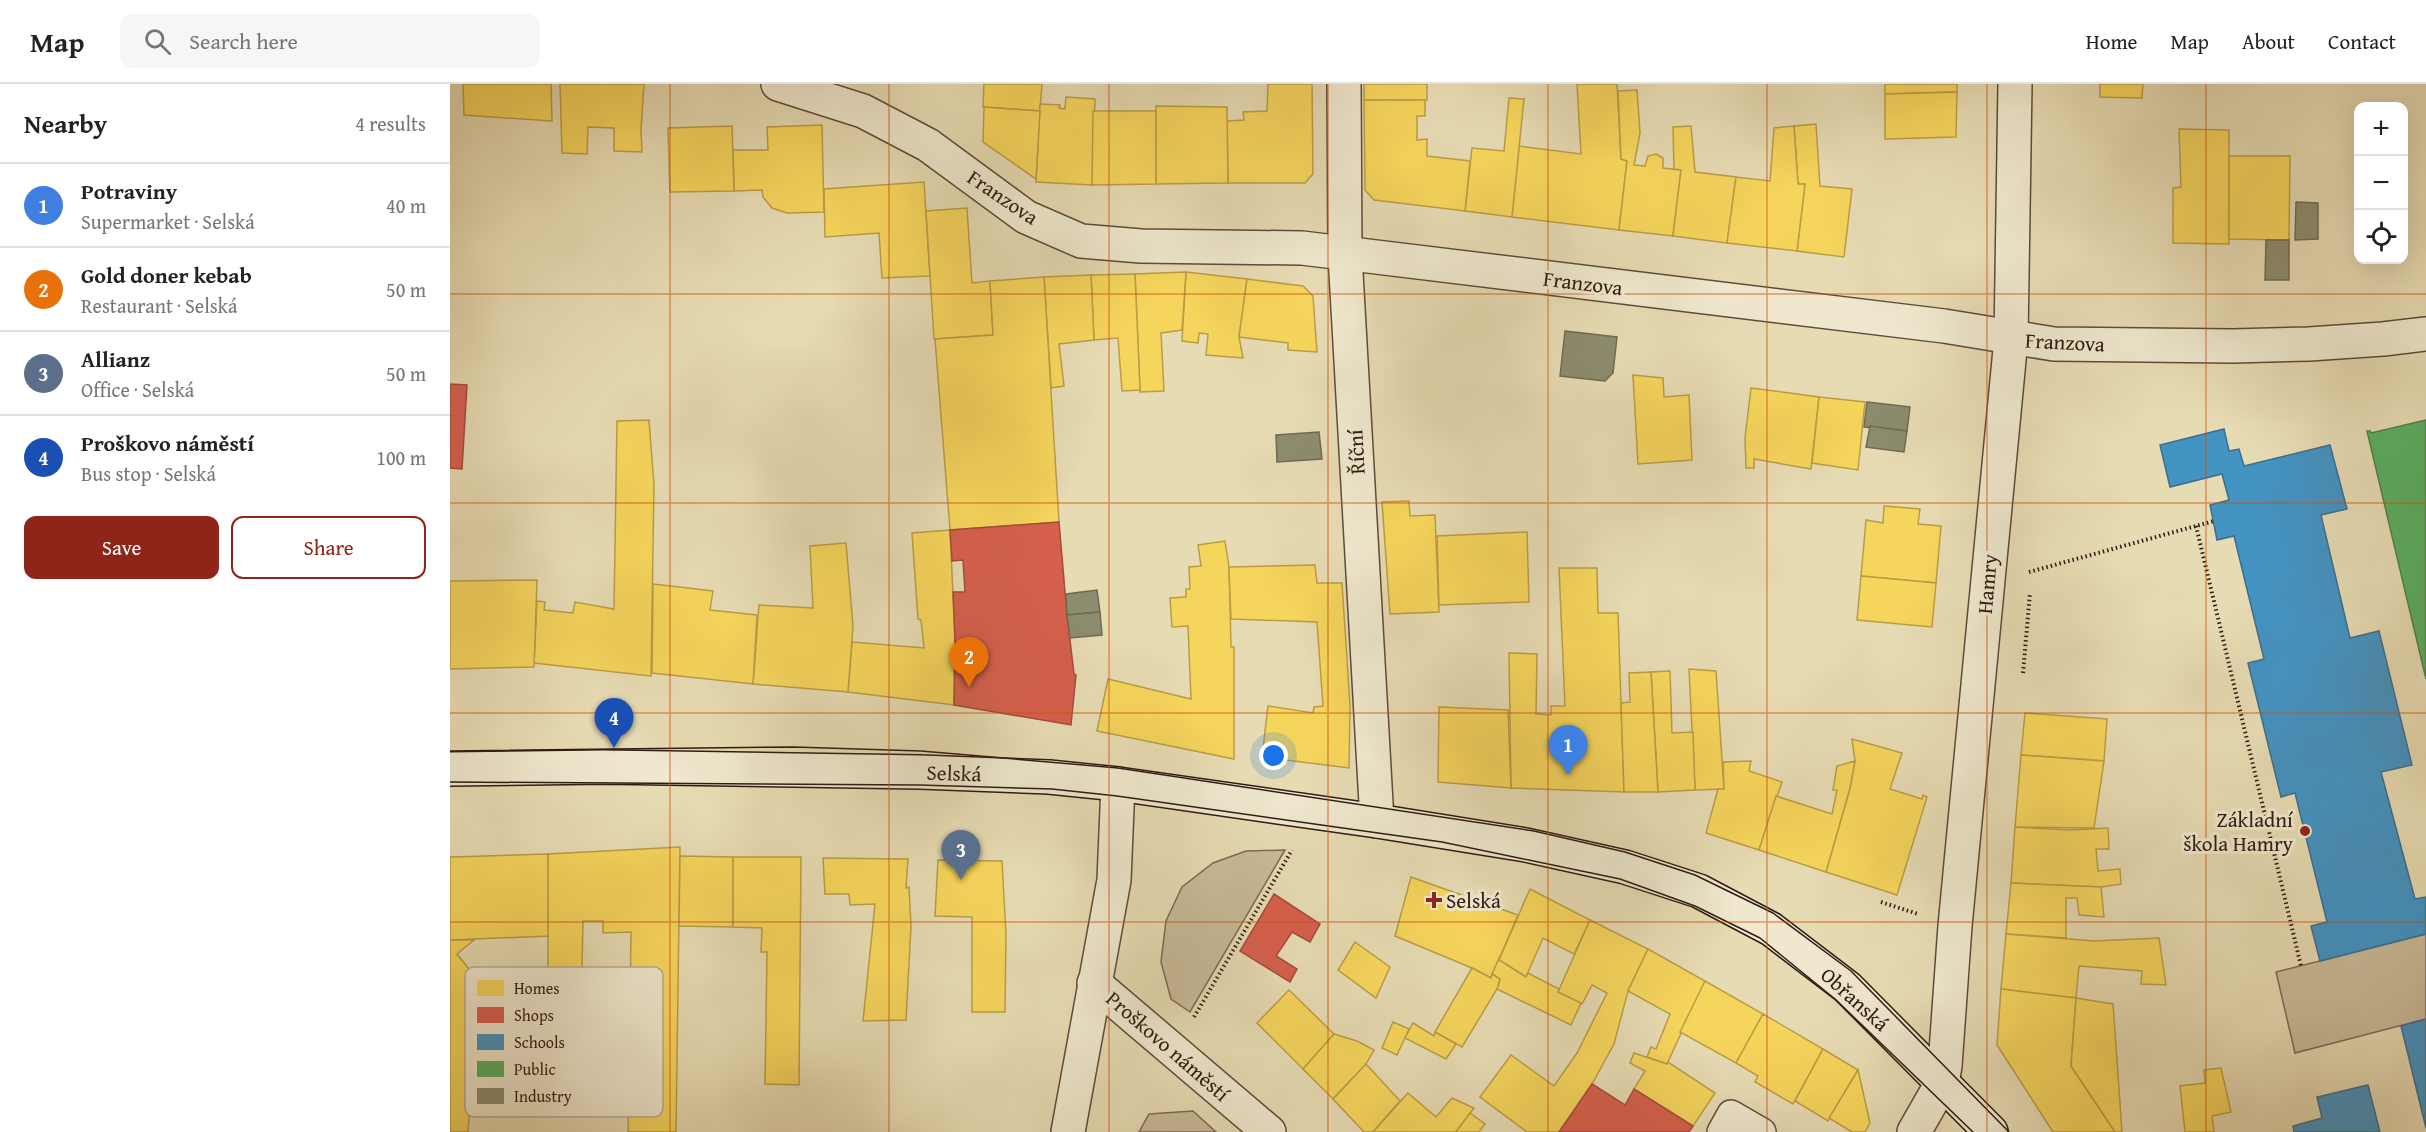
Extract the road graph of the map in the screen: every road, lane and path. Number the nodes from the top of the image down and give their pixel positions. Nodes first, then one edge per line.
1 (778, 84) edge
2 (1344, 84) edge
3 (2015, 84) edge
4 (1345, 255) junction
5 (2426, 333) edge
6 (2011, 339) junction
7 (2214, 521) dead end
8 (2196, 526) junction
9 (1988, 574) junction
10 (450, 769) edge
11 (1119, 783) junction
12 (1377, 821) junction
13 (1297, 842) dead end
14 (1699, 891) joint
15 (2301, 966) dead end
16 (1094, 983) junction
17 (1190, 1025) dead end
18 (1942, 1083) junction
19 (1068, 1132) edge
20 (1269, 1132) edge
21 (1721, 1132) edge
22 (1762, 1132) edge
23 (1914, 1132) edge
24 (1991, 1132) edge

1 - 4 street, Franzova
2 - 4 street, Říční
3 - 6 street, Hamry
4 - 6 street, Franzova
4 - 12 street, Říční
5 - 6 street, Franzova
6 - 9 street, Hamry
7 - 8 path
8 - 9 path
8 - 15 path
9 - 18 street, Hamry
10 - 11 street, Selská
11 - 12 street, Selská
11 - 16 street, Proškovo náměstí
12 - 14 street, Selská
13 - 17 path
14 - 18 street, Obřanská
16 - 19 street, Proškovo náměstí
16 - 20 street, Proškovo náměstí
18 - 23 street
18 - 24 street, Obřanská
21 - 22 lane

